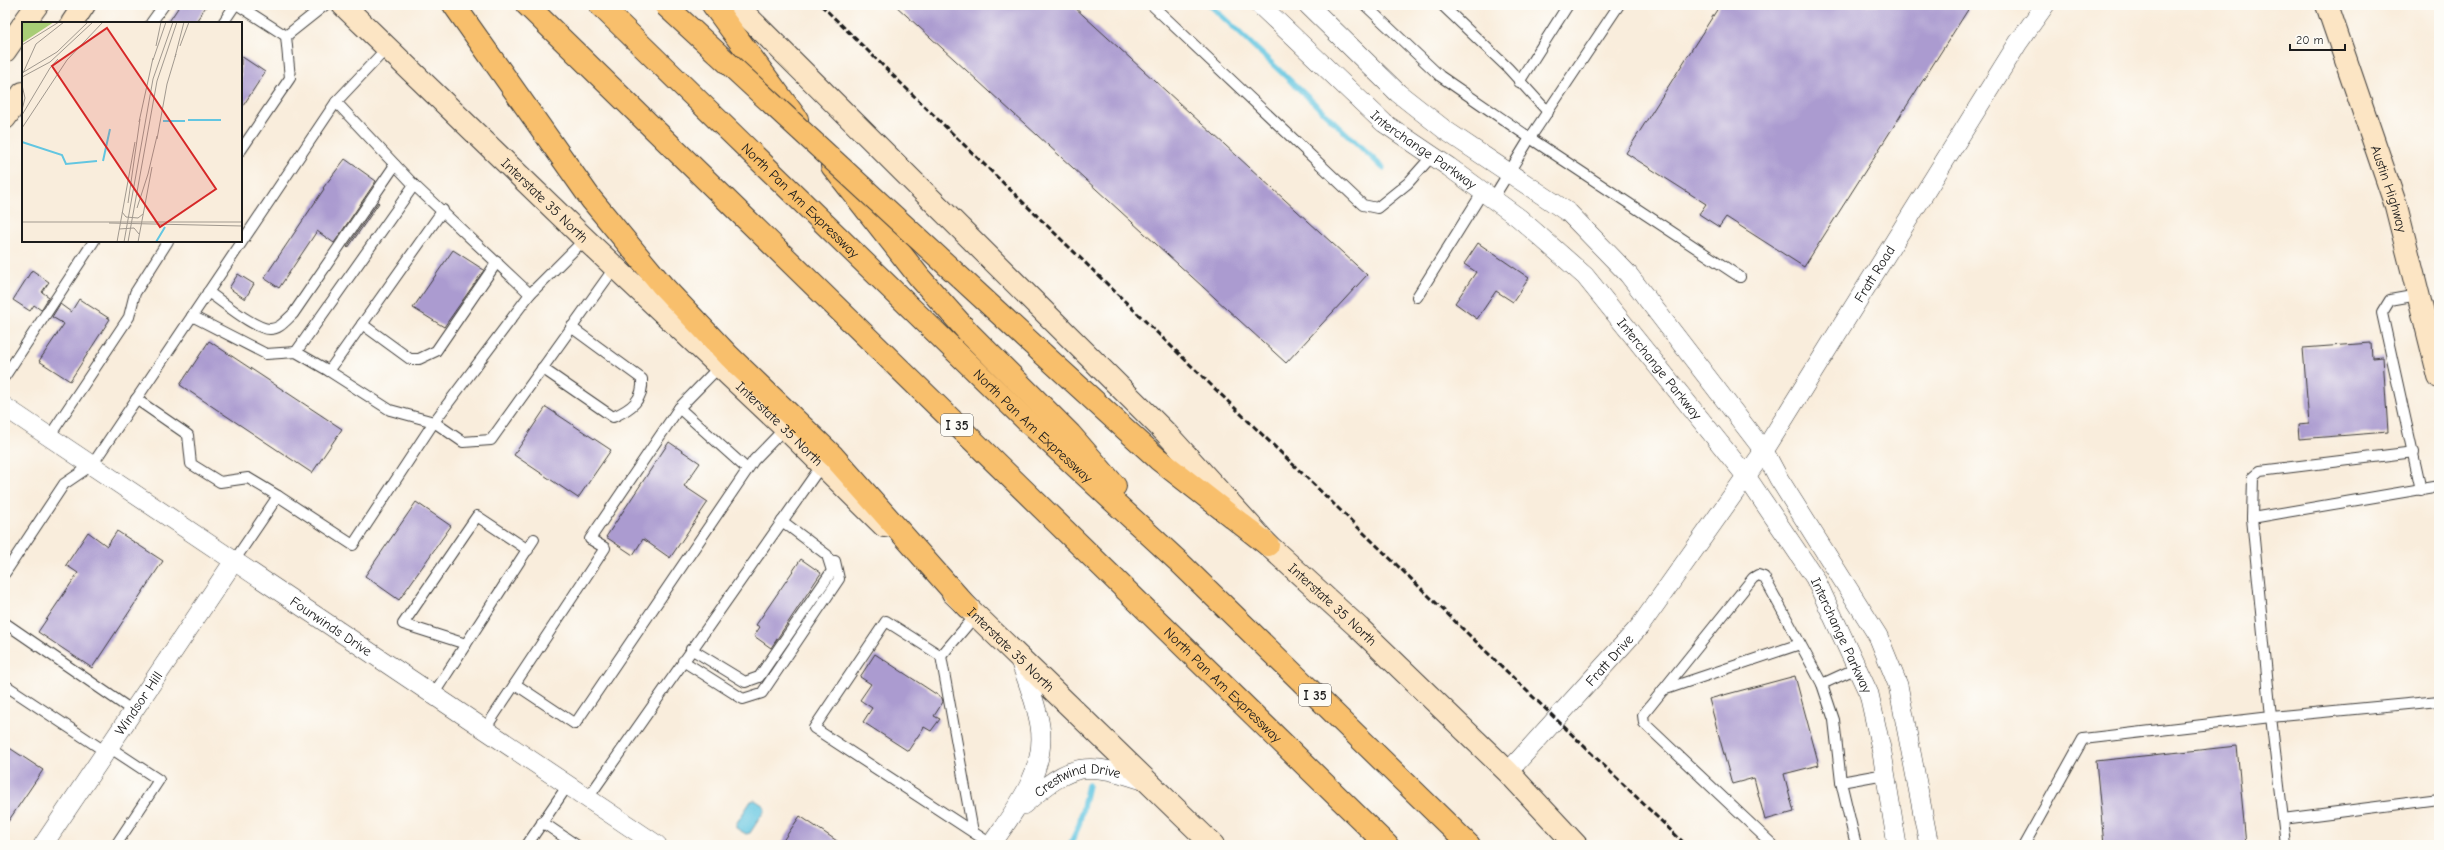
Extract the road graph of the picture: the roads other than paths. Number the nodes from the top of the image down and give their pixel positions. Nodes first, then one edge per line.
1 (36, 5) edge
2 (84, 5) edge
3 (164, 5) edge
4 (235, 5) edge
5 (238, 5) edge
6 (325, 5) edge
7 (343, 5) edge
8 (454, 5) edge
9 (527, 5) edge
10 (600, 5) edge
11 (665, 5) edge
12 (713, 5) edge
13 (736, 5) edge
14 (1152, 5) edge
15 (1260, 5) edge
16 (1308, 5) edge
17 (1364, 5) edge
18 (1442, 5) edge
19 (1568, 5) edge
20 (1619, 5) edge
21 (2045, 5) edge
22 (2327, 5) edge
23 (25, 22) edge
24 (73, 22) edge
25 (152, 22) edge
26 (224, 22) edge
27 (22, 27) edge
28 (286, 36) junction
29 (386, 49) junction
30 (5, 51) edge
31 (1519, 82) junction
32 (22, 93) edge
33 (336, 102) junction
34 (1548, 112) junction
35 (5, 118) edge
36 (1530, 138) junction
37 (242, 149) edge
38 (1432, 156) junction
39 (395, 165) junction
40 (1510, 173) junction
41 (414, 185) junction
42 (1487, 197) junction
43 (443, 210) junction
44 (585, 239) junction
45 (93, 242) edge
46 (167, 242) edge
47 (242, 242) edge
48 (242, 242) edge
49 (497, 262) junction
50 (615, 267) junction
51 (1740, 277) dead end
52 (208, 292) junction
53 (530, 294) junction
54 (2418, 295) junction
55 (1417, 297) dead end
56 (192, 316) junction
57 (362, 324) junction
58 (571, 327) junction
59 (296, 352) junction
60 (719, 367) junction
61 (542, 368) junction
62 (329, 371) junction
63 (5, 376) edge
64 (2439, 377) edge
65 (136, 399) junction
66 (679, 408) junction
67 (6, 409) edge
68 (434, 422) junction
69 (784, 428) junction
70 (49, 436) junction
71 (1764, 450) junction
72 (2414, 452) junction
73 (92, 465) junction
74 (821, 466) junction
75 (747, 470) junction
76 (1746, 476) junction
77 (2439, 486) edge
78 (2421, 490) junction
79 (278, 496) junction
80 (2252, 518) junction
81 (782, 521) junction
82 (534, 540) dead end
83 (1700, 541) joint
84 (1268, 545) junction
85 (528, 550) junction
86 (827, 555) junction
87 (234, 561) junction
88 (1179, 562) junction
89 (5, 573) edge
90 (972, 611) junction
91 (5, 623) edge
92 (466, 644) junction
93 (1800, 644) junction
94 (691, 649) junction
95 (1018, 655) junction
96 (941, 656) junction
97 (683, 661) junction
98 (1857, 668) junction
99 (514, 684) junction
100 (1822, 684) junction
101 (5, 685) edge
102 (1663, 690) junction
103 (433, 695) junction
104 (2439, 701) edge
105 (133, 712) junction
106 (2271, 718) junction
107 (485, 729) junction
108 (108, 749) junction
109 (1508, 772) junction
110 (1885, 774) junction
111 (1149, 782) junction
112 (1841, 782) junction
113 (568, 785) junction
114 (588, 798) junction
115 (2439, 799) edge
116 (1013, 813) junction
117 (2283, 819) junction
118 (542, 822) junction
119 (973, 832) junction
120 (43, 845) edge
121 (116, 845) edge
122 (526, 845) edge
123 (576, 845) edge
124 (657, 845) edge
125 (991, 845) edge
126 (1213, 845) edge
127 (1387, 845) edge
128 (1469, 845) edge
129 (1576, 845) edge
130 (1773, 845) edge
131 (1856, 845) edge
132 (1897, 845) edge
133 (1929, 845) edge
134 (2024, 845) edge
135 (2286, 845) edge

1 - 23 main road
2 - 24 main road
3 - 25 lane
4 - 26 lane
5 - 28 lane
6 - 28 lane
7 - 29 main road, Interstate 35 North
8 - 90 highway
9 - 127 highway, North Pan Am Expressway / I 35
10 - 88 highway, North Pan Am Expressway / I 35
11 - 84 highway, bridge
12 - 88 highway
13 - 84 main road, Interstate 35 North
14 - 38 lane
15 - 38 street, Interchange Parkway
16 - 40 street, Interchange Parkway
17 - 36 lane
18 - 31 lane
19 - 31 lane
20 - 34 lane
21 - 71 street, Fratt Road
22 - 54 main road, Austin Highway
27 - 30 main road
28 - 37 lane
29 - 33 lane
29 - 44 main road, Interstate 35 North
31 - 34 lane
32 - 35 main road
33 - 39 lane
33 - 48 lane
34 - 36 lane
36 - 40 lane
36 - 51 lane
38 - 42 street, Interchange Parkway
39 - 41 lane
39 - 52 lane
40 - 42 lane
40 - 71 street, Interchange Parkway
41 - 43 lane
41 - 59 lane
42 - 55 lane
42 - 76 street, Interchange Parkway
43 - 49 lane
43 - 57 lane
44 - 50 main road, Interstate 35 North
44 - 53 lane
45 - 63 lane
46 - 70 lane
47 - 52 lane
49 - 53 lane
49 - 57 lane
50 - 58 lane
50 - 60 main road, Interstate 35 North
52 - 56 lane
53 - 68 lane
54 - 64 main road, Austin Highway
54 - 72 lane
56 - 59 lane
56 - 65 lane
57 - 62 lane
58 - 61 lane
58 - 61 lane
59 - 62 lane
60 - 66 lane
60 - 69 main road, Interstate 35 North
61 - 68 lane
62 - 68 lane
65 - 73 lane
65 - 79 lane
66 - 75 lane
66 - 99 lane
67 - 70 street, Fourwinds Drive
68 - 79 lane
69 - 74 main road, Interstate 35 North
69 - 75 lane
70 - 73 street, Fourwinds Drive
71 - 76 street, Fratt Road
71 - 133 street, Interchange Parkway
72 - 78 lane
72 - 80 lane
73 - 87 street, Fourwinds Drive
73 - 89 lane
74 - 81 lane
74 - 90 main road, Interstate 35 North
75 - 99 lane
76 - 83 street, Fratt Road
76 - 98 street, Interchange Parkway
77 - 78 lane
78 - 80 lane
79 - 87 lane
80 - 106 lane
81 - 86 lane
81 - 94 lane
82 - 85 lane
83 - 109 street, Fratt Drive
84 - 109 main road, Interstate 35 North
85 - 92 lane
85 - 92 lane
86 - 94 lane
86 - 97 lane
87 - 103 street, Fourwinds Drive
87 - 105 street, Windsor Hill
88 - 128 highway, North Pan Am Expressway / I 35
90 - 95 main road, Interstate 35 North
90 - 96 lane
91 - 105 lane
92 - 103 lane
93 - 100 lane
93 - 102 lane
93 - 102 lane
94 - 97 lane
95 - 111 main road, Interstate 35 North
95 - 116 street, Crestwind Drive
96 - 119 lane
96 - 119 lane
97 - 114 lane
98 - 100 lane
98 - 110 street, Interchange Parkway
99 - 107 lane
100 - 112 lane
101 - 108 lane
102 - 130 lane
103 - 107 street, Fourwinds Drive
104 - 106 lane
105 - 108 street, Windsor Hill
106 - 117 lane
106 - 134 lane
107 - 113 street, Fourwinds Drive
108 - 120 street, Windsor Hill
108 - 121 lane
109 - 129 main road, Interstate 35 North
110 - 112 lane
110 - 132 street, Interchange Parkway
111 - 116 street, Crestwind Drive
111 - 126 main road, Interstate 35 North
112 - 131 lane
113 - 114 street, Fourwinds Drive
113 - 118 lane
114 - 124 street, Fourwinds Drive
115 - 117 lane
116 - 125 street, Crestwind Drive
117 - 135 lane
118 - 122 lane
118 - 123 lane
119 - 125 lane

